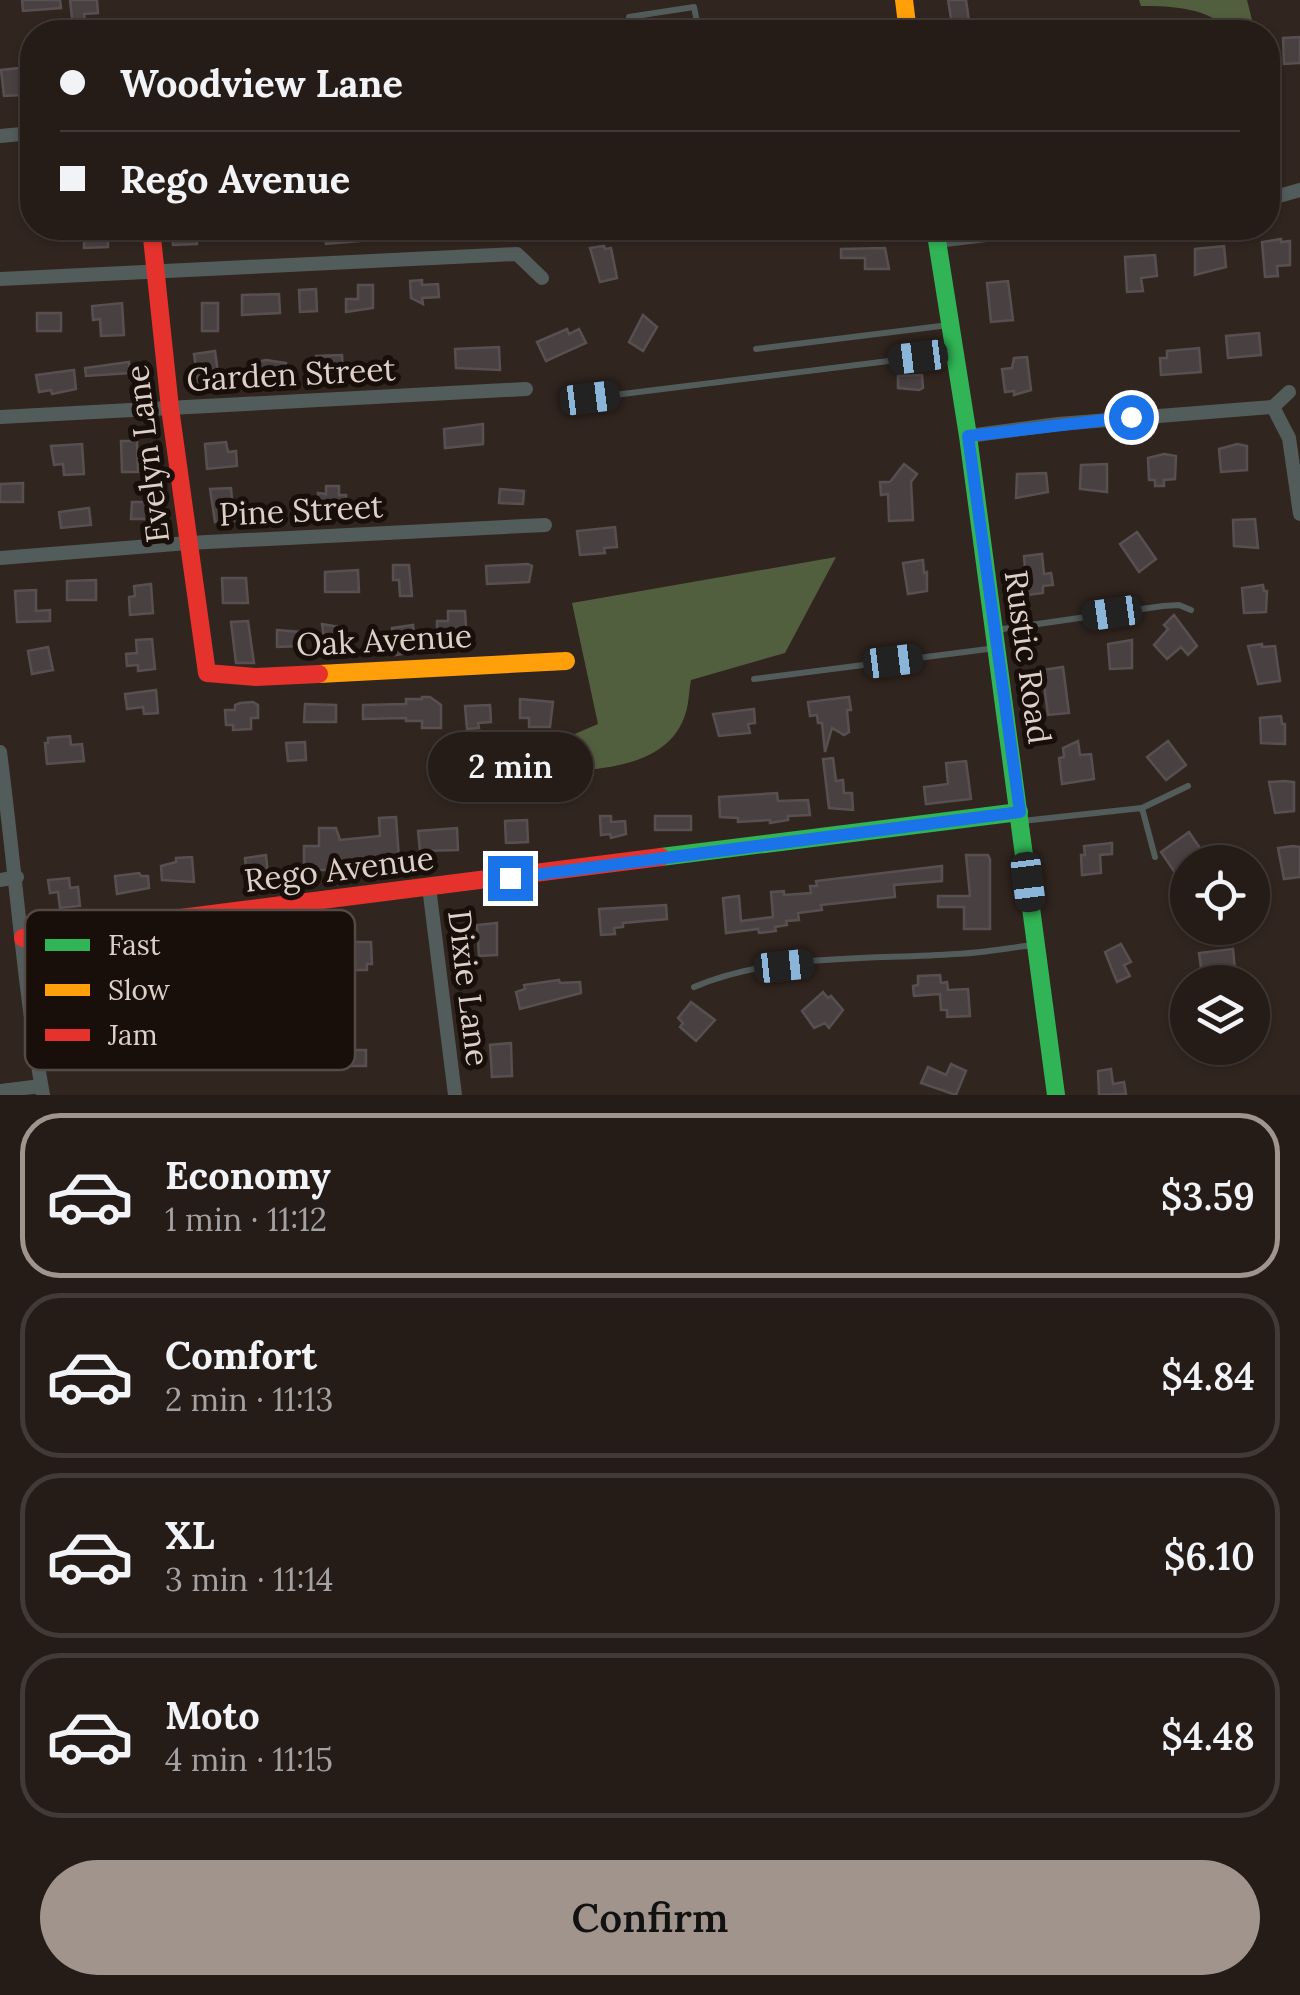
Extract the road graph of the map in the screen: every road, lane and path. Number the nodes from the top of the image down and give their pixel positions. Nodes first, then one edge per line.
1 (629, 20) edge
2 (697, 20) edge
3 (152, 240) edge
4 (937, 240) edge
5 (156, 270) junction
6 (542, 278) dead end
7 (0, 279) edge
8 (950, 325) junction
9 (756, 349) dead end
10 (955, 353) junction
11 (526, 389) dead end
12 (1289, 392) dead end
13 (590, 398) dead end
14 (1274, 406) junction
15 (170, 408) junction
16 (0, 417) edge
17 (968, 436) junction
18 (1300, 514) edge
19 (545, 524) dead end
20 (188, 544) junction
21 (0, 558) edge
22 (1191, 610) dead end
23 (996, 639) junction
24 (566, 661) dead end
25 (207, 674) joint
26 (754, 678) dead end
27 (0, 752) edge
28 (1188, 786) dead end
29 (1142, 808) junction
30 (1020, 816) junction
31 (1155, 857) dead end
32 (17, 878) junction
33 (0, 880) edge
34 (429, 888) junction
35 (250, 910) edge
36 (23, 938) joint
37 (1036, 944) junction
38 (25, 964) edge
39 (694, 987) dead end
40 (42, 1090) edge
41 (0, 1091) edge
42 (455, 1095) edge
43 (1056, 1095) edge

1 - 2 lane
3 - 5 street, Evelyn Lane
4 - 8 street, Rustic Road
5 - 6 street
5 - 7 street
5 - 15 street, Evelyn Lane
8 - 9 lane
8 - 10 street, Rustic Road
10 - 13 lane
10 - 17 street, Rustic Road
11 - 15 street, Garden Street
12 - 14 street
14 - 17 street
14 - 18 street
15 - 16 street, Garden Street
15 - 20 street, Evelyn Lane
17 - 23 street, Rustic Road
19 - 20 street, Pine Street
20 - 21 street, Pine Street
20 - 25 street, Evelyn Lane
22 - 23 lane
23 - 26 lane
23 - 30 street, Rustic Road
24 - 25 street, Oak Avenue
27 - 32 street
28 - 29 lane
29 - 30 lane
29 - 31 lane
30 - 34 street, Rego Avenue
30 - 37 street, Rustic Road
32 - 33 street
32 - 36 street
34 - 35 street, Rego Avenue
34 - 42 street, Dixie Lane
36 - 38 street
37 - 39 lane
37 - 43 street, Rustic Road
40 - 41 street

